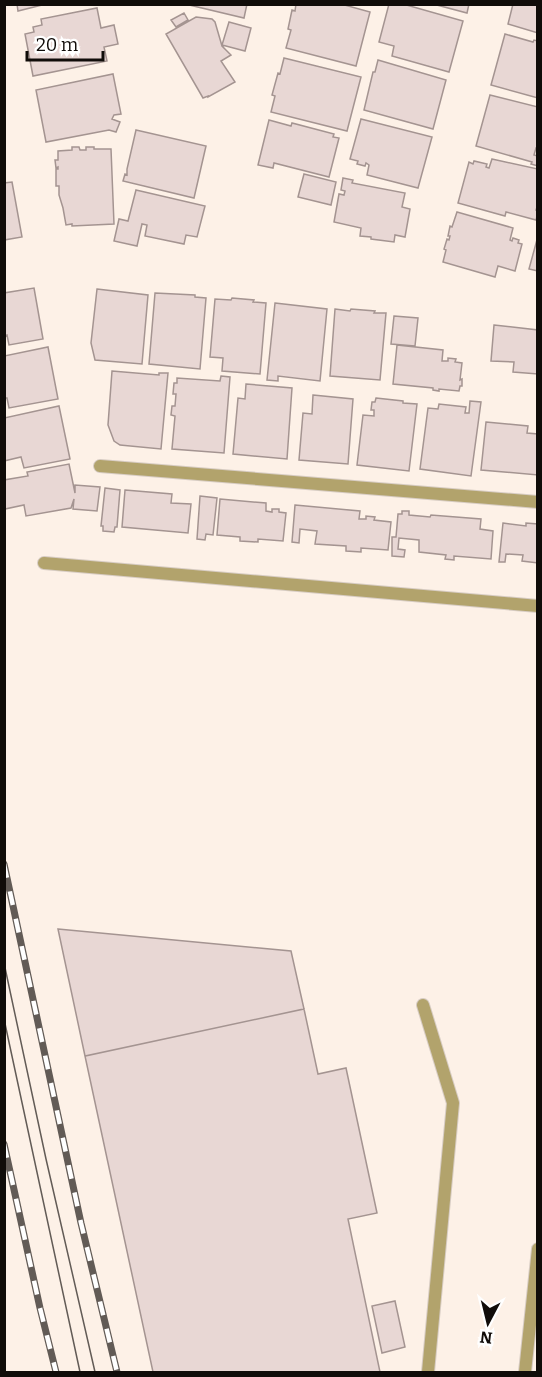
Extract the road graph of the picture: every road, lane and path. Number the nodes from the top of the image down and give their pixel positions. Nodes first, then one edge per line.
1 (100, 466) dead end
2 (537, 502) edge
3 (44, 563) dead end
4 (537, 606) edge
5 (423, 1005) dead end
6 (537, 1249) edge
7 (428, 1372) edge
8 (525, 1372) edge

1 - 2 lane
3 - 4 lane
5 - 7 lane
6 - 8 lane

